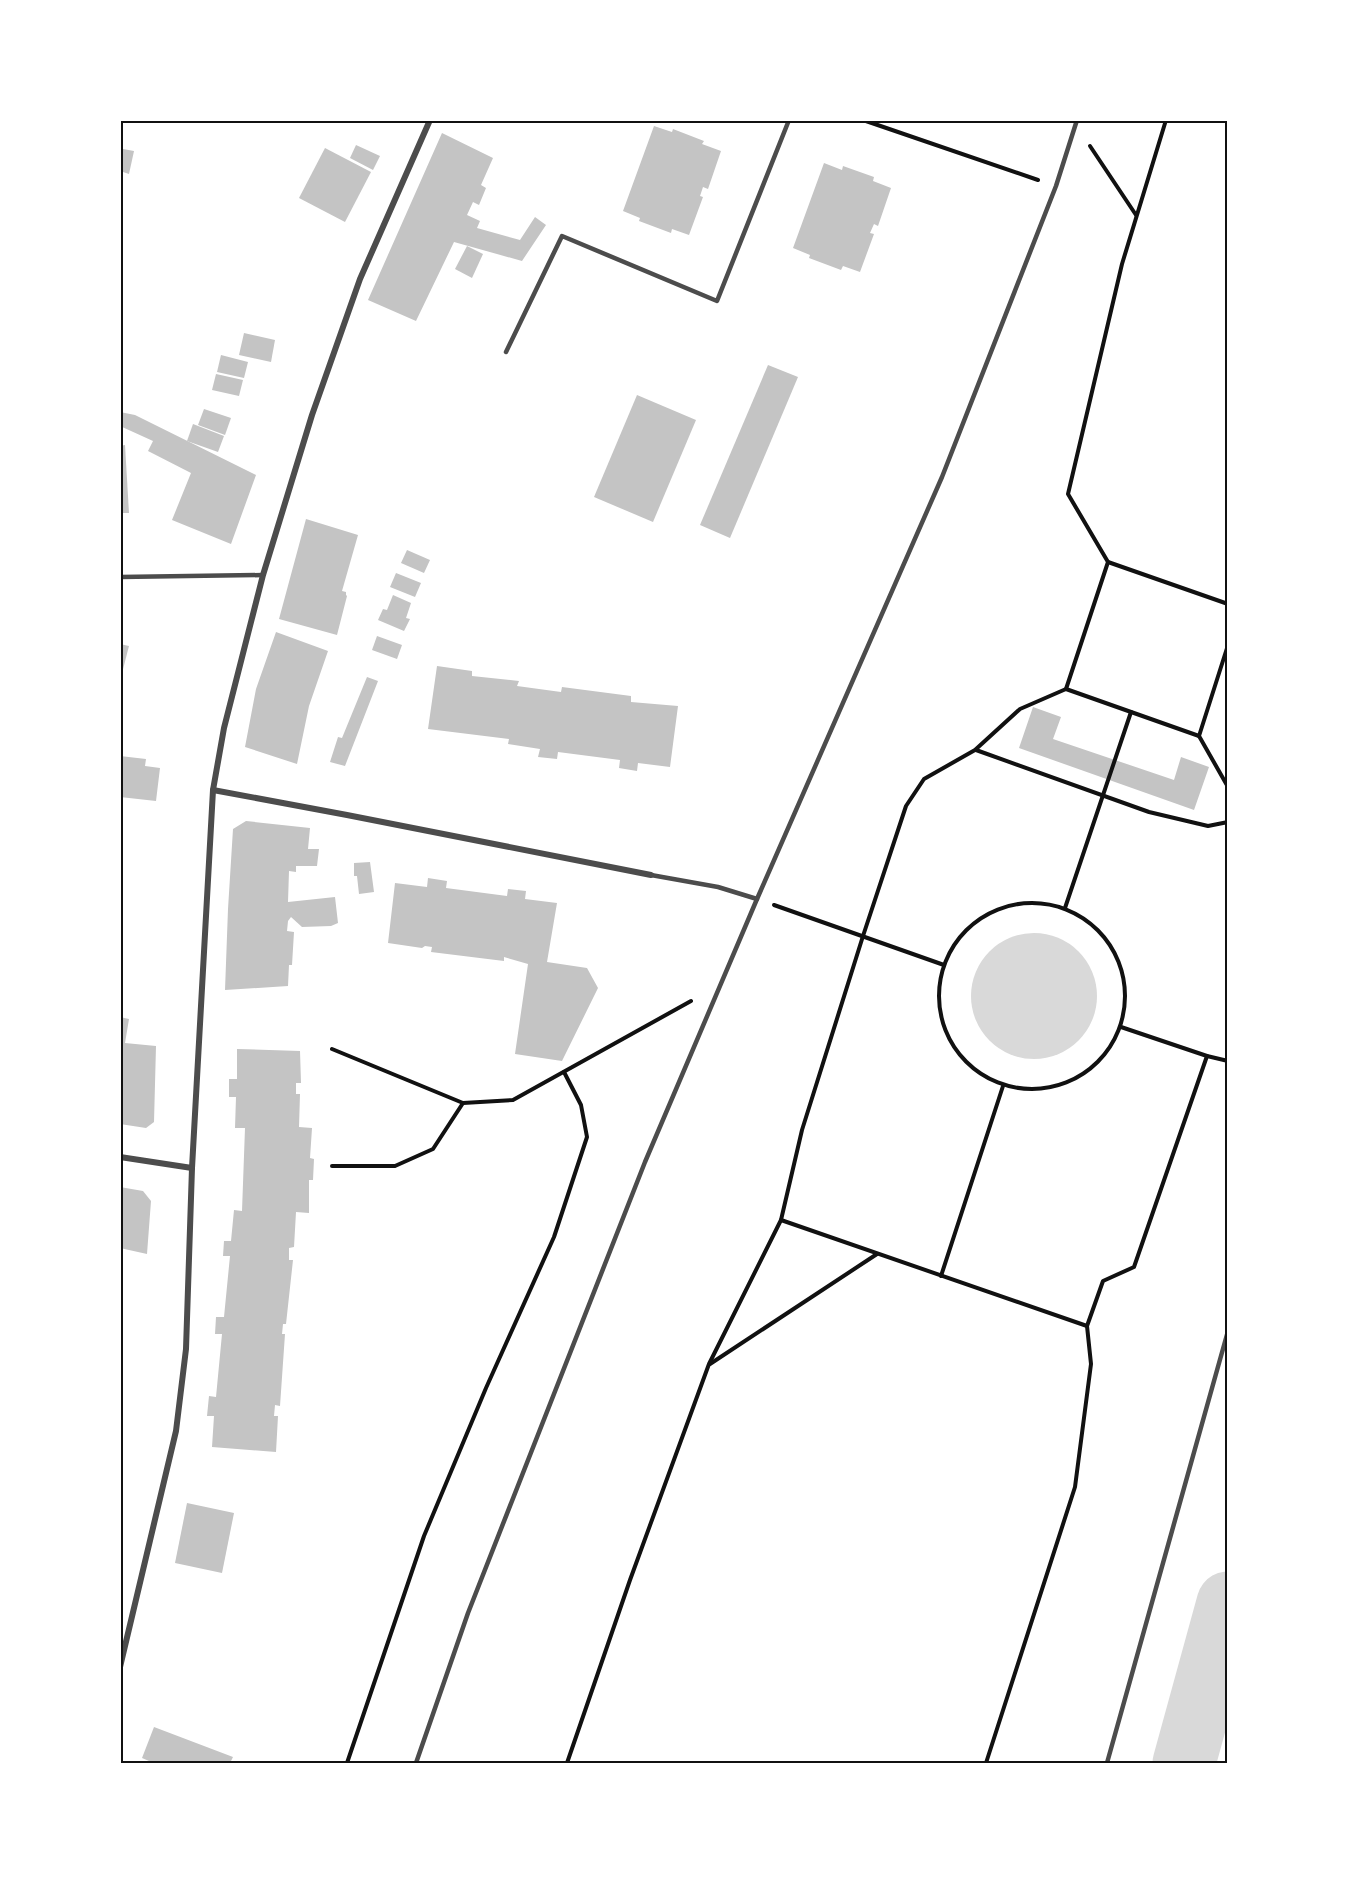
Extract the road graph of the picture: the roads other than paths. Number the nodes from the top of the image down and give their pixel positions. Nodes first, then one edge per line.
1 (430, 120) edge
2 (789, 120) edge
3 (1077, 120) edge
4 (506, 352) dead end
5 (263, 575) junction
6 (120, 576) edge
7 (213, 790) junction
8 (651, 875) joint
9 (757, 899) junction
10 (120, 1157) edge
11 (192, 1168) junction
12 (1228, 1331) edge
13 (120, 1667) edge
14 (416, 1763) edge
15 (1107, 1763) edge

1 - 5 street
2 - 4 lane
3 - 9 lane
5 - 6 lane
5 - 7 street
7 - 8 street
7 - 11 street
8 - 9 lane
9 - 14 lane
10 - 11 street
11 - 13 street
12 - 15 lane

